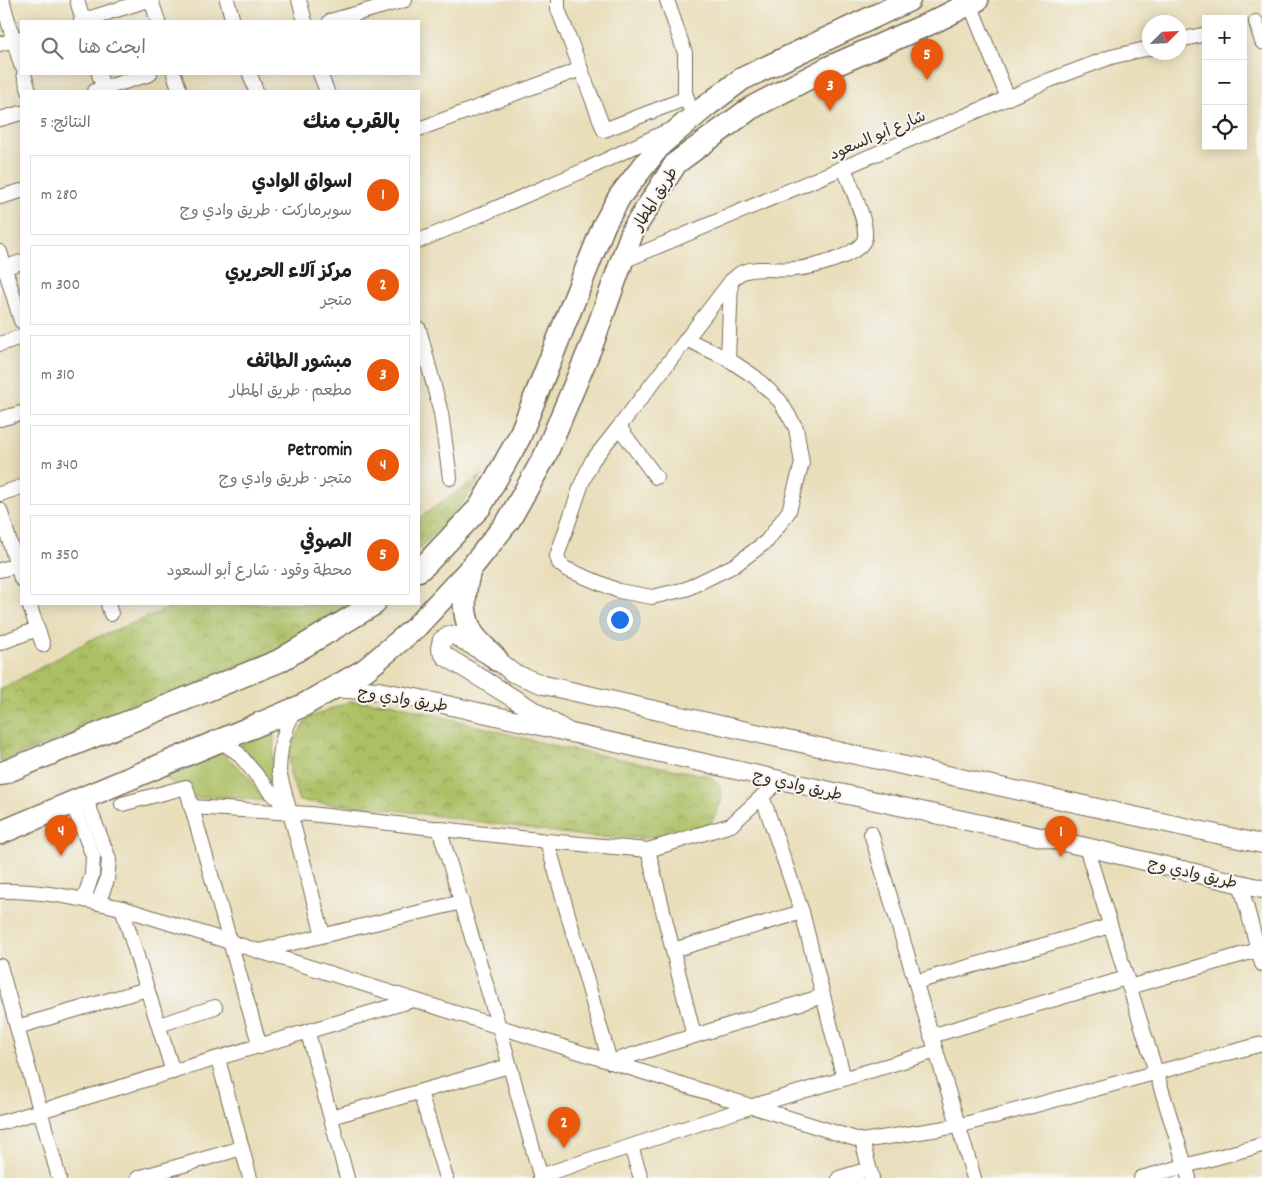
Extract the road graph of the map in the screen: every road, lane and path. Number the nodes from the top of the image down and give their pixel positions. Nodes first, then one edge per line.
1 (2, 0) edge
2 (77, 0) edge
3 (149, 0) edge
4 (226, 0) edge
5 (299, 0) edge
6 (405, 0) edge
7 (558, 0) edge
8 (667, 0) edge
9 (909, 0) edge
10 (974, 2) edge
11 (82, 20) edge
12 (85, 20) edge
13 (158, 20) edge
14 (233, 20) edge
15 (305, 20) edge
16 (334, 20) edge
17 (1254, 22) edge
18 (1202, 35) edge
19 (1187, 38) edge
20 (18, 39) edge
21 (1262, 42) edge
22 (0, 44) edge
23 (1142, 50) edge
24 (20, 56) edge
25 (581, 69) junction
26 (24, 75) edge
27 (99, 75) edge
28 (147, 75) edge
29 (174, 75) edge
30 (250, 75) edge
31 (320, 75) edge
32 (29, 90) edge
33 (101, 90) edge
34 (180, 90) edge
35 (256, 90) edge
36 (326, 90) edge
37 (1008, 98) junction
38 (20, 112) edge
39 (689, 112) junction
40 (0, 119) edge
41 (420, 129) edge
42 (844, 167) junction
43 (20, 191) edge
44 (0, 197) edge
45 (420, 241) edge
46 (0, 252) edge
47 (20, 262) edge
48 (621, 262) junction
49 (2, 268) edge
50 (731, 281) junction
51 (20, 318) edge
52 (20, 337) edge
53 (420, 338) edge
54 (686, 339) junction
55 (0, 344) edge
56 (728, 358) junction
57 (423, 364) edge
58 (20, 413) edge
59 (0, 419) edge
60 (619, 427) junction
61 (656, 477) dead end
62 (450, 478) dead end
63 (20, 487) edge
64 (0, 494) edge
65 (0, 510) edge
66 (19, 564) edge
67 (422, 567) edge
68 (470, 568) junction
69 (0, 570) edge
70 (29, 605) edge
71 (372, 605) edge
72 (37, 629) junction
73 (0, 643) edge
74 (43, 646) dead end
75 (497, 660) junction
76 (333, 688) junction
77 (295, 709) junction
78 (568, 732) junction
79 (218, 740) junction
80 (0, 774) edge
81 (780, 780) junction
82 (762, 796) junction
83 (78, 800) junction
84 (122, 804) dead end
85 (191, 807) junction
86 (291, 812) junction
87 (438, 828) junction
88 (871, 832) dead end
89 (0, 833) edge
90 (547, 841) junction
91 (1262, 844) edge
92 (1086, 846) junction
93 (648, 850) junction
94 (1240, 882) junction
95 (1262, 889) edge
96 (0, 891) edge
97 (84, 899) junction
98 (462, 902) junction
99 (98, 903) junction
100 (122, 908) junction
101 (802, 912) junction
102 (1110, 926) junction
103 (323, 935) junction
104 (229, 942) junction
105 (673, 950) junction
106 (1258, 950) junction
107 (259, 952) junction
108 (1262, 964) edge
109 (0, 966) edge
110 (916, 982) junction
111 (1128, 982) junction
112 (147, 989) junction
113 (823, 996) junction
114 (413, 1000) junction
115 (215, 1007) dead end
116 (159, 1025) junction
117 (17, 1027) junction
118 (499, 1027) junction
119 (308, 1033) junction
120 (694, 1036) junction
121 (932, 1036) junction
122 (1262, 1044) edge
123 (260, 1047) junction
124 (936, 1051) junction
125 (218, 1059) junction
126 (610, 1062) junction
127 (510, 1066) junction
128 (173, 1072) junction
129 (1156, 1073) junction
130 (844, 1079) junction
131 (420, 1092) junction
132 (754, 1106) junction
133 (40, 1111) junction
134 (331, 1117) junction
135 (0, 1123) edge
136 (958, 1126) junction
137 (862, 1141) junction
138 (1262, 1145) edge
139 (631, 1147) junction
140 (242, 1148) junction
141 (1187, 1172) edge
142 (871, 1173) edge
143 (145, 1177) edge
144 (540, 1177) edge
145 (59, 1178) edge
146 (250, 1178) edge
147 (347, 1178) edge
148 (446, 1178) edge
149 (641, 1178) edge
150 (839, 1178) edge
151 (974, 1178) edge
152 (1141, 1178) edge

1 - 20 street
2 - 11 street
3 - 12 street
3 - 13 street
4 - 14 street
5 - 15 street
6 - 16 street
7 - 25 street
8 - 39 street
9 - 39 main road, طريق المطار
10 - 37 street
10 - 48 main road, طريق المطار
17 - 21 street
18 - 19 street
20 - 22 street
20 - 24 street
23 - 37 street, شارع أبو السعود
25 - 39 street
25 - 41 street
26 - 32 street
27 - 33 street
28 - 33 street
29 - 34 street
30 - 35 street
31 - 36 street
37 - 42 street, شارع أبو السعود
38 - 40 street
39 - 45 street
39 - 67 main road, طريق المطار
42 - 48 street, شارع أبو السعود
42 - 50 street
43 - 44 street
46 - 49 street
47 - 49 street
48 - 68 main road, طريق المطار
49 - 51 street
50 - 54 street
50 - 56 street
52 - 55 street
53 - 57 street
54 - 56 street
54 - 60 street
56 - 60 street
57 - 62 street
58 - 59 street
60 - 61 street
63 - 64 street
65 - 66 street
66 - 69 street
68 - 75 main road
68 - 76 main road, طريق وادي وج
70 - 72 street
71 - 80 main road
72 - 73 street
72 - 74 street
75 - 78 street
75 - 91 street
76 - 77 main road, طريق وادي وج
76 - 78 street, طريق وادي وج
77 - 79 main road, طريق وادي وج
77 - 86 street
78 - 81 street, طريق وادي وج
79 - 83 main road, طريق وادي وج
79 - 86 street
81 - 82 street
81 - 92 street, طريق وادي وج
82 - 93 street
82 - 101 street
83 - 89 main road, طريق وادي وج
83 - 97 street
83 - 99 street
84 - 85 street
85 - 86 street
85 - 104 street
86 - 87 street
86 - 103 street
87 - 90 street
87 - 98 street
88 - 110 street
90 - 93 street
90 - 126 street
92 - 94 street, طريق وادي وج
92 - 102 street
93 - 105 street
94 - 95 street, طريق وادي وج
94 - 106 street
96 - 97 street
97 - 99 street
98 - 103 street
98 - 118 street
99 - 100 street
100 - 104 street
100 - 112 street
101 - 105 street
101 - 113 street
102 - 110 street
102 - 111 street
103 - 107 street
104 - 107 street
104 - 123 street
105 - 120 street
106 - 108 street
106 - 111 street
107 - 114 street
109 - 117 street
110 - 121 street
111 - 121 street
111 - 129 street
112 - 116 street
112 - 117 street
113 - 120 street
113 - 130 street
114 - 118 street
114 - 119 street
115 - 116 street
116 - 128 street
117 - 133 street
118 - 126 street
118 - 127 street
119 - 123 street
119 - 134 street
120 - 126 street
121 - 124 street
122 - 129 street
123 - 125 street
124 - 130 street
124 - 136 street
125 - 128 street
125 - 140 street
126 - 132 street
127 - 131 street
127 - 144 street
128 - 133 street
129 - 136 street
129 - 141 street
130 - 132 street
131 - 134 street
131 - 148 street
132 - 137 street
132 - 139 street
133 - 135 street
133 - 145 street
134 - 147 street
136 - 137 street
136 - 151 street
137 - 142 street
138 - 141 street
139 - 144 street
139 - 149 street
140 - 143 street
140 - 146 street
141 - 152 street
142 - 150 street

